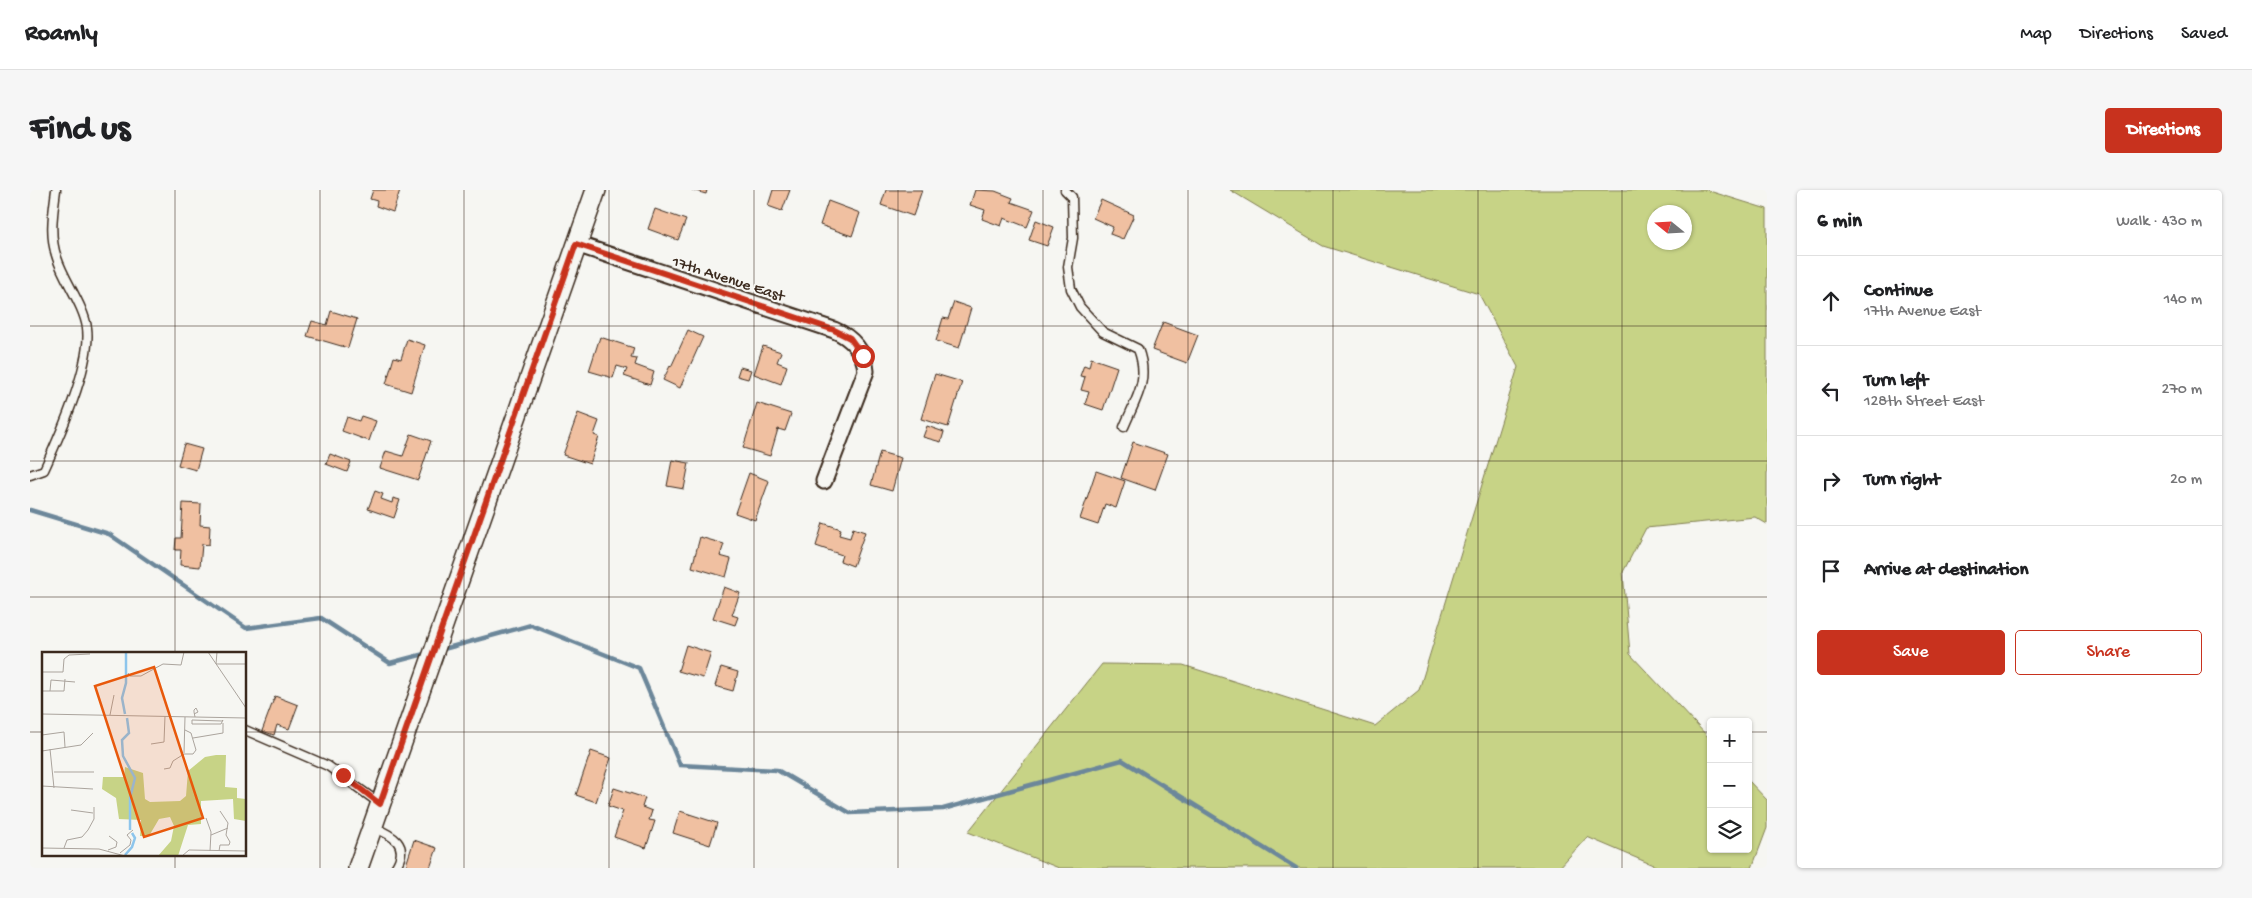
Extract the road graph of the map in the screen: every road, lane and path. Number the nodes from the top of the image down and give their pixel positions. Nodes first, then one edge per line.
1 (56, 190) edge
2 (596, 190) edge
3 (1065, 190) edge
4 (576, 244) junction
5 (1124, 427) dead end
6 (30, 474) edge
7 (824, 481) dead end
8 (246, 730) edge
9 (380, 804) junction
10 (372, 827) junction
11 (358, 868) edge
12 (395, 868) edge

1 - 6 lane
2 - 4 street
3 - 5 lane
4 - 7 street, 17th Avenue East
4 - 9 street
8 - 9 lane
9 - 10 street
10 - 11 street
10 - 12 lane

